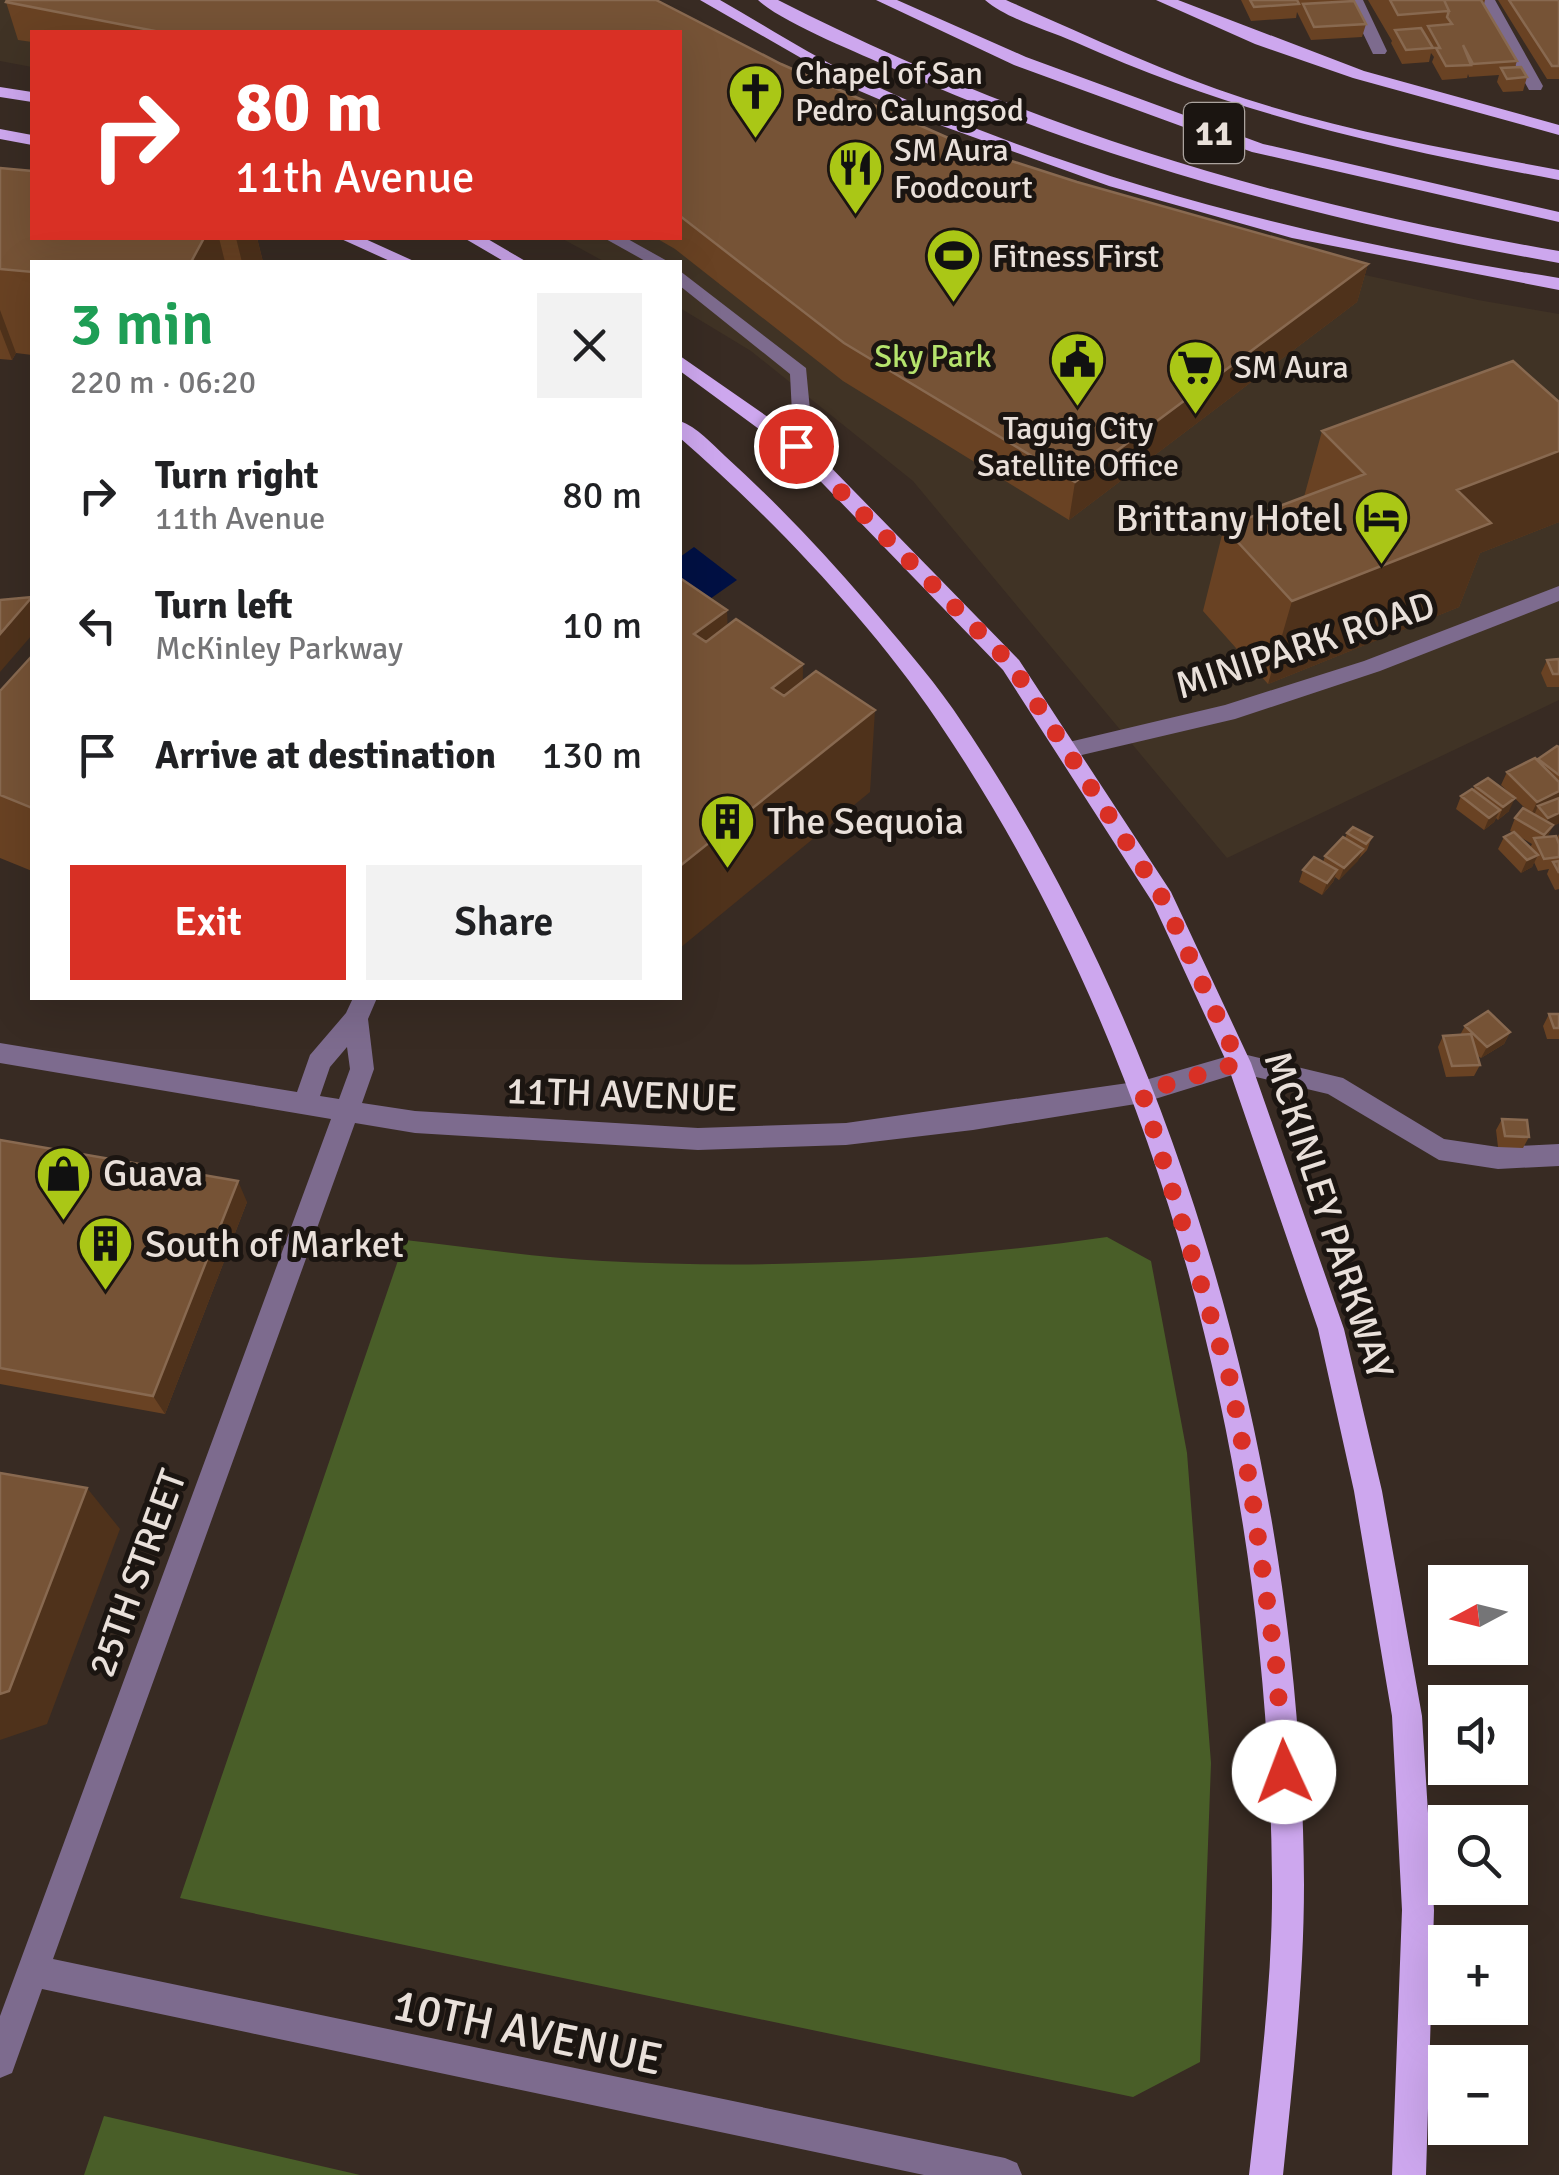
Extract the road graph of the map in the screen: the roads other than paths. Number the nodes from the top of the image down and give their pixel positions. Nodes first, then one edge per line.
1 (708, 0) edge
2 (766, 0) edge
3 (884, 0) edge
4 (992, 0) edge
5 (1164, 0) edge
6 (1355, 0) edge
7 (1487, 0) edge
8 (1380, 51) dead end
9 (1535, 86) dead end
10 (0, 92) edge
11 (30, 97) edge
12 (1559, 130) edge
13 (0, 134) edge
14 (30, 140) edge
15 (1011, 144) junction
16 (992, 160) edge
17 (1559, 174) edge
18 (1559, 217) edge
19 (353, 240) edge
20 (477, 240) edge
21 (618, 240) edge
22 (1559, 257) edge
23 (402, 260) edge
24 (514, 260) edge
25 (656, 260) edge
26 (682, 279) edge
27 (1559, 284) edge
28 (682, 363) edge
29 (682, 429) edge
30 (804, 452) junction
31 (1559, 593) edge
32 (1069, 750) junction
33 (361, 1008) edge
34 (0, 1053) edge
35 (1239, 1063) junction
36 (1142, 1092) junction
37 (305, 1104) junction
38 (348, 1111) junction
39 (1559, 1156) edge
40 (34, 1971) junction
41 (0, 2061) edge
42 (1005, 2175) edge
43 (1266, 2175) edge
44 (1409, 2175) edge

1 - 15 main road
2 - 22 main road
3 - 18 main road, 11
4 - 17 main road, 11
5 - 12 main road
6 - 8 street
7 - 9 street
10 - 11 main road
13 - 14 main road
15 - 16 street
15 - 27 main road
19 - 23 main road
20 - 24 main road
21 - 25 street
26 - 30 street
28 - 30 main road, MCKINLEY PARKWAY
29 - 36 main road
30 - 32 main road, MCKINLEY PARKWAY
31 - 32 street, MINIPARK ROAD
32 - 35 main road, MCKINLEY PARKWAY
33 - 37 street
33 - 38 street, 25TH STREET
34 - 37 street, 11TH AVENUE
35 - 36 street, 11TH AVENUE
35 - 39 street
35 - 44 main road, MCKINLEY PARKWAY
36 - 38 street, 11TH AVENUE
36 - 43 main road
37 - 38 street, 11TH AVENUE
38 - 40 street, 25TH STREET
40 - 41 street, 25TH STREET
40 - 42 street, 10TH AVENUE

